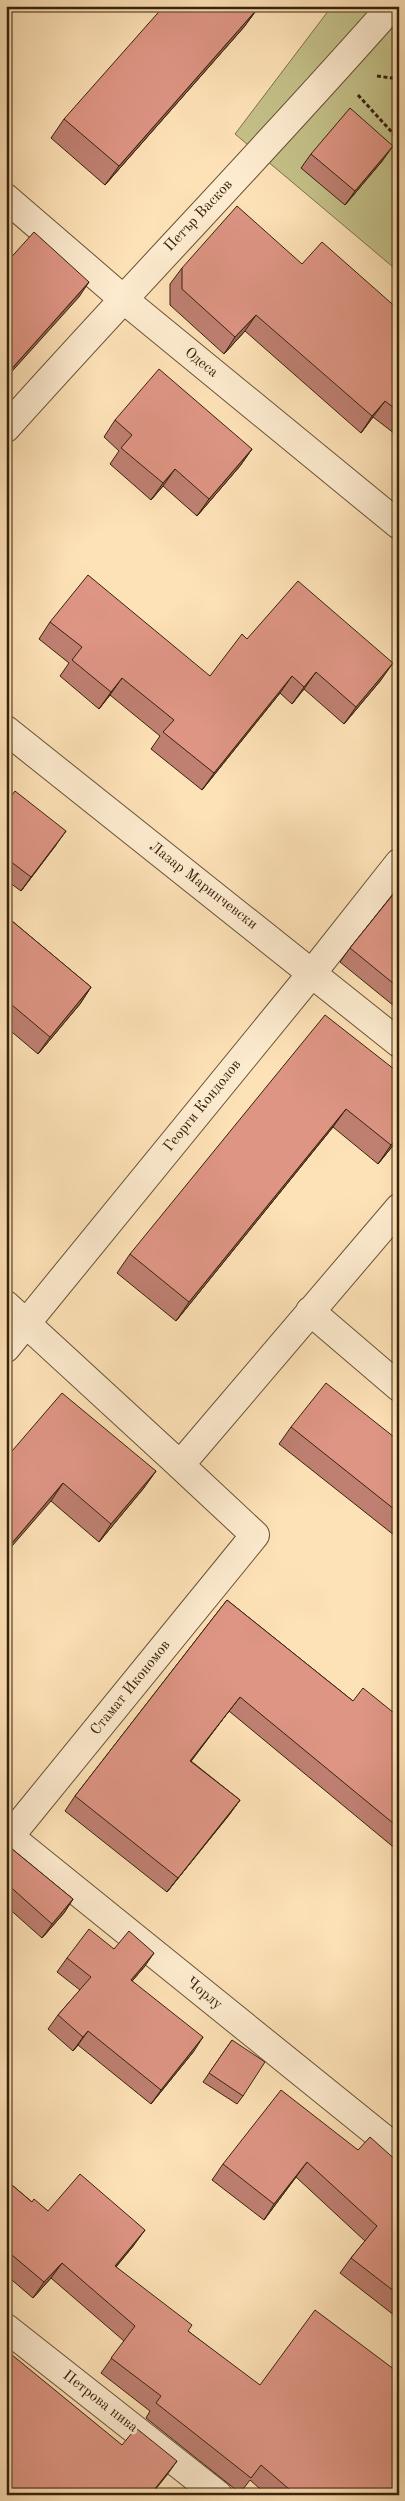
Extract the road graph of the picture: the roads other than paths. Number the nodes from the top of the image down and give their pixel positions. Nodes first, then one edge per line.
1 (392, 6) edge
2 (6, 198) edge
3 (122, 298) junction
4 (6, 428) edge
5 (399, 525) edge
6 (6, 730) edge
7 (399, 863) edge
8 (312, 972) junction
9 (399, 1042) edge
10 (399, 1208) edge
11 (6, 1305) edge
12 (310, 1311) junction
13 (26, 1323) junction
14 (6, 1348) edge
15 (399, 1387) edge
16 (180, 1465) junction
17 (8, 1839) edge
18 (399, 2151) edge
19 (6, 2328) edge
20 (218, 2495) edge

1 - 3 street, Петър Васков
2 - 3 street, Одеса
3 - 4 street, Петър Васков
3 - 5 street, Одеса
6 - 8 street, Лазар Маринчевски
7 - 8 street, Георги Кондолов
8 - 9 street, Лазар Маринчевски
8 - 13 street, Георги Кондолов
10 - 12 street
11 - 13 street
12 - 15 street
12 - 16 street
13 - 14 street, Георги Кондолов
13 - 16 street
16 - 17 street, Стамат Икономов
17 - 18 street, Чорлу
19 - 20 street, Петрова нива

